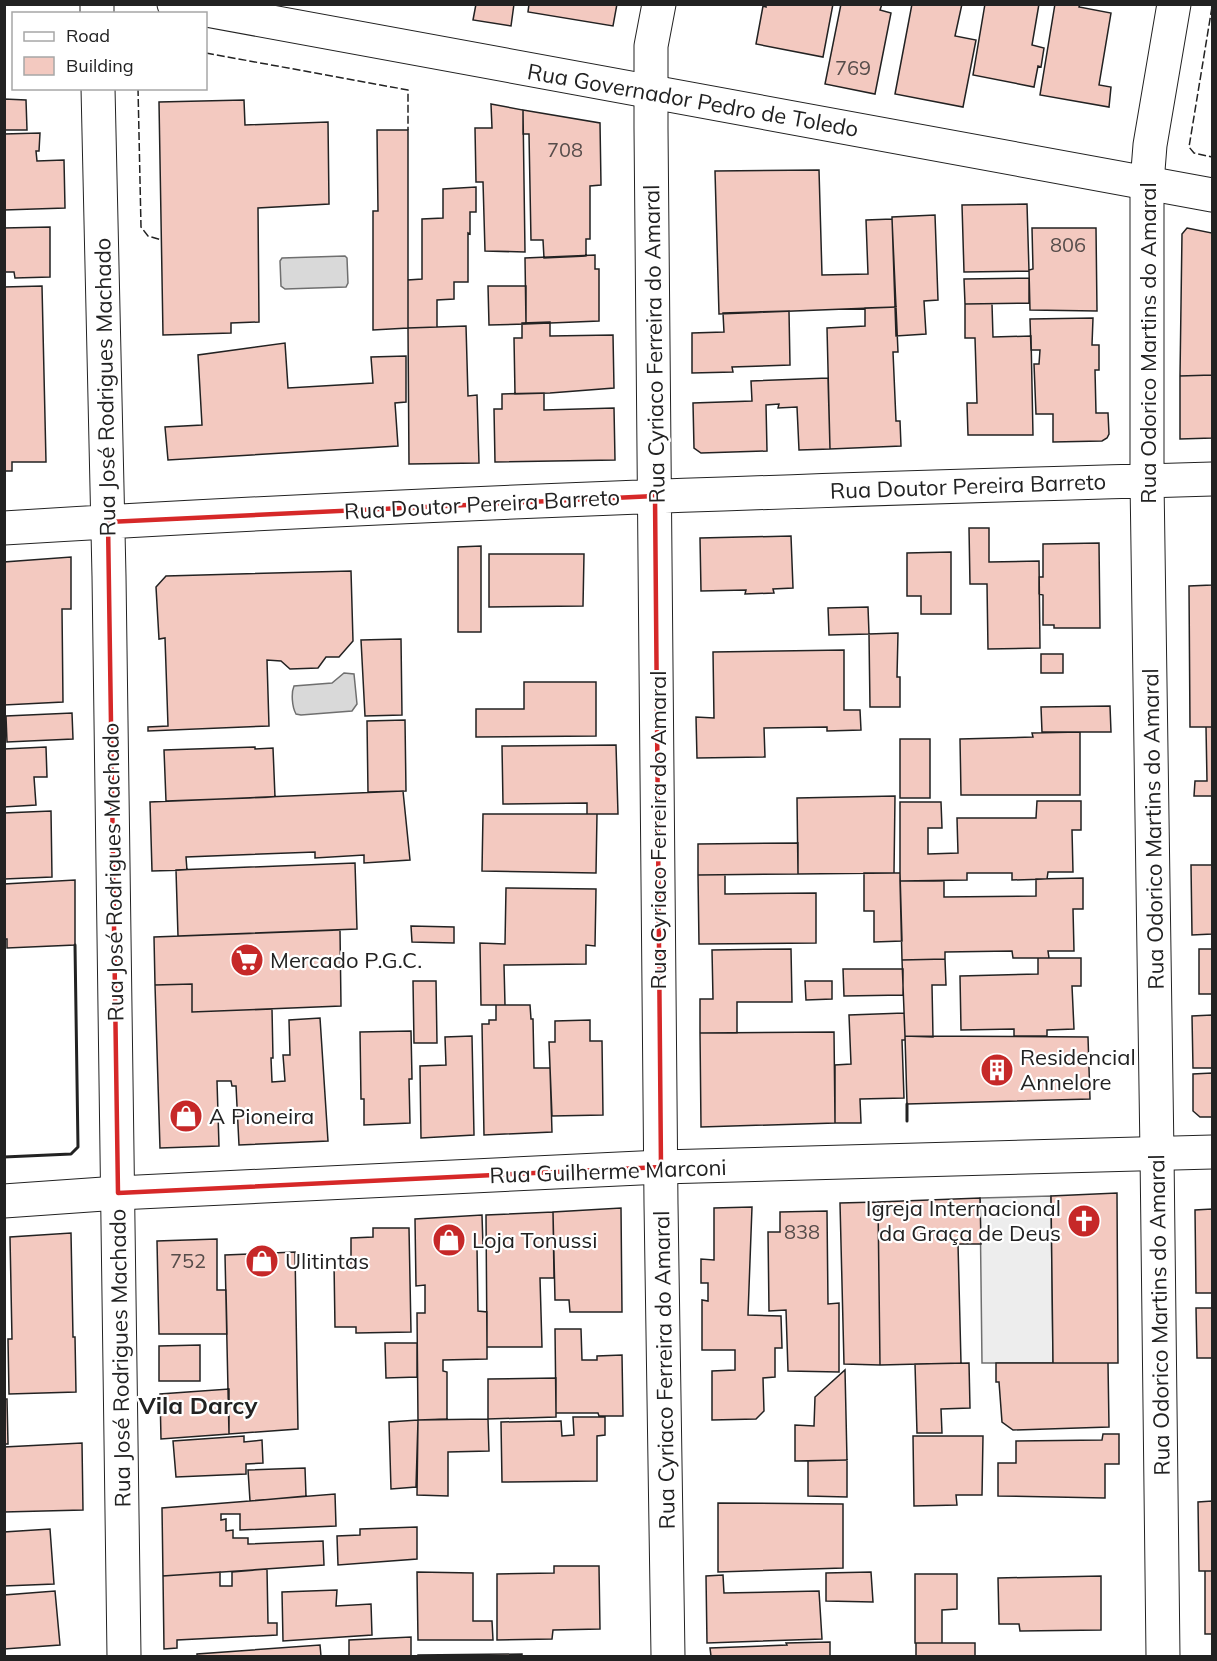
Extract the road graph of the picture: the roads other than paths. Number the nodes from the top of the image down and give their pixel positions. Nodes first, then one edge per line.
1 (174, 4) edge
2 (659, 4) edge
3 (1174, 4) edge
4 (98, 90) edge
5 (651, 93) junction
6 (1148, 183) junction
7 (1212, 195) edge
8 (1212, 479) edge
9 (1147, 481) junction
10 (655, 496) junction
11 (108, 522) junction
12 (4, 528) edge
13 (1212, 1152) edge
14 (1157, 1154) junction
15 (661, 1167) junction
16 (118, 1193) junction
17 (4, 1201) edge
18 (124, 1656) edge
19 (668, 1656) edge
20 (1162, 1656) edge

1 - 5 street, Rua Governador Pedro de Toledo
2 - 5 street, Rua Cyriaco Ferreira do Amaral
3 - 6 street, Rua Odorico Martins do Amaral
4 - 11 street, Rua José Rodrigues Machado
5 - 6 street, Rua Governador Pedro de Toledo
5 - 10 street, Rua Cyriaco Ferreira do Amaral
6 - 7 street, Rua Governador Pedro de Toledo
6 - 9 street, Rua Odorico Martins do Amaral
8 - 9 street, Rua Doutor Pereira Barreto
9 - 10 street, Rua Doutor Pereira Barreto
9 - 14 street, Rua Odorico Martins do Amaral
10 - 11 street, Rua Doutor Pereira Barreto
10 - 15 street, Rua Cyriaco Ferreira do Amaral
11 - 12 street, Rua Doutor Pereira Barreto
11 - 16 street, Rua José Rodrigues Machado
13 - 14 street, Rua Guilherme Marconi
14 - 15 street, Rua Guilherme Marconi
14 - 20 street, Rua Odorico Martins do Amaral
15 - 16 street, Rua Guilherme Marconi
15 - 19 street, Rua Cyriaco Ferreira do Amaral
16 - 17 street, Rua Guilherme Marconi
16 - 18 street, Rua José Rodrigues Machado

